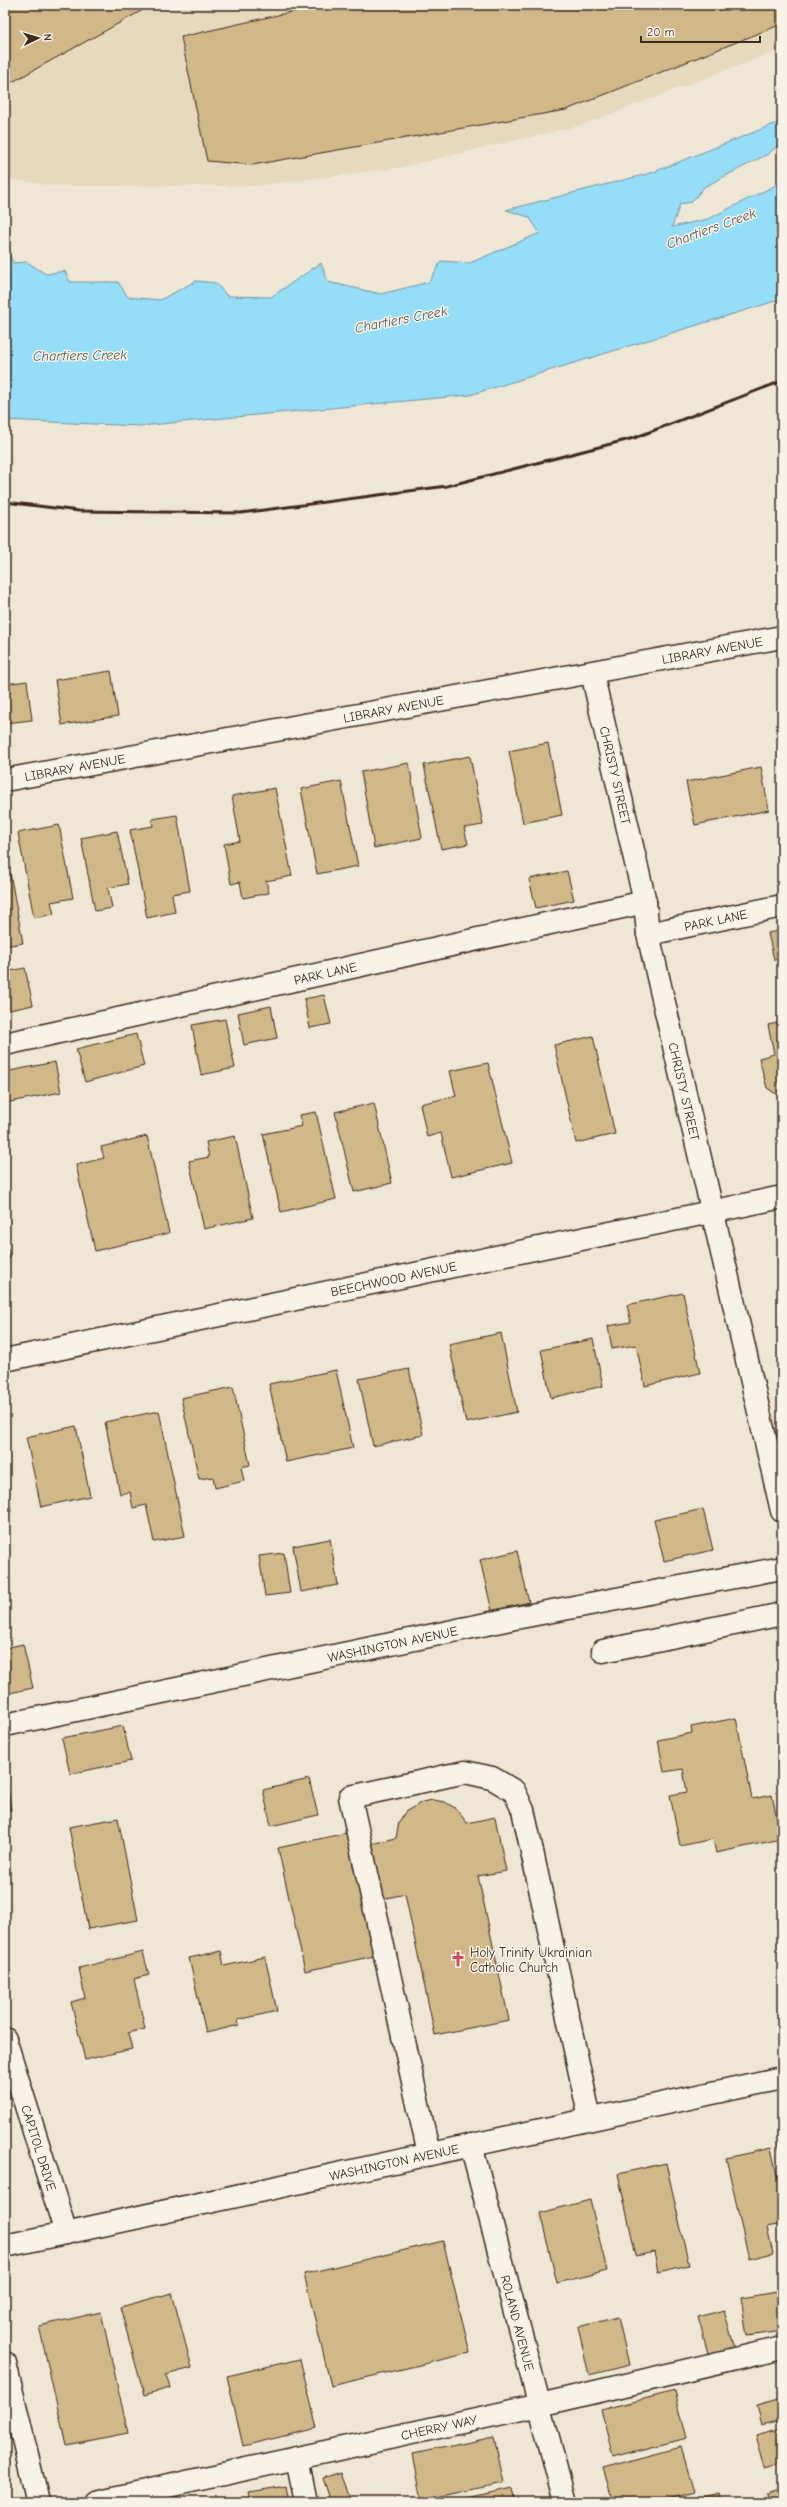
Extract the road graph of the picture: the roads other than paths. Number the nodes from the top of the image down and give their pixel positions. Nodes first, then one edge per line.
1 (782, 637) edge
2 (592, 673) junction
3 (5, 780) edge
4 (645, 902) junction
5 (782, 906) edge
6 (648, 934) junction
7 (5, 1044) edge
8 (782, 1197) edge
9 (714, 1212) junction
10 (5, 1360) edge
11 (782, 1510) edge
12 (782, 1568) edge
13 (782, 1614) edge
14 (602, 1651) dead end
15 (5, 1725) edge
16 (6, 2049) edge
17 (782, 2078) edge
18 (590, 2119) junction
19 (471, 2145) junction
20 (428, 2154) junction
21 (66, 2233) junction
22 (6, 2244) edge
23 (782, 2348) edge
24 (5, 2363) edge
25 (540, 2405) junction
26 (297, 2458) junction
27 (38, 2502) edge
28 (95, 2502) edge
29 (306, 2502) edge
30 (565, 2502) edge

1 - 2 street, LIBRARY AVENUE
2 - 3 street, LIBRARY AVENUE
2 - 4 street, CHRISTY STREET
4 - 6 street, CHRISTY STREET
4 - 7 street, PARK LANE
5 - 6 street, PARK LANE
6 - 9 street, CHRISTY STREET
8 - 9 street, BEECHWOOD AVENUE
9 - 10 street, BEECHWOOD AVENUE
9 - 11 street, CHRISTY STREET
12 - 15 street, WASHINGTON AVENUE
13 - 14 street
16 - 21 street, CAPITOL DRIVE
17 - 18 street, WASHINGTON AVENUE
18 - 19 street, WASHINGTON AVENUE
18 - 20 street
19 - 20 street, WASHINGTON AVENUE
19 - 25 street, ROLAND AVENUE
20 - 21 street, WASHINGTON AVENUE
21 - 22 street, WASHINGTON AVENUE
23 - 25 street, CHERRY WAY
24 - 27 street
25 - 26 street, CHERRY WAY
25 - 30 street, ROLAND AVENUE
26 - 28 street, CHERRY WAY
26 - 29 street

